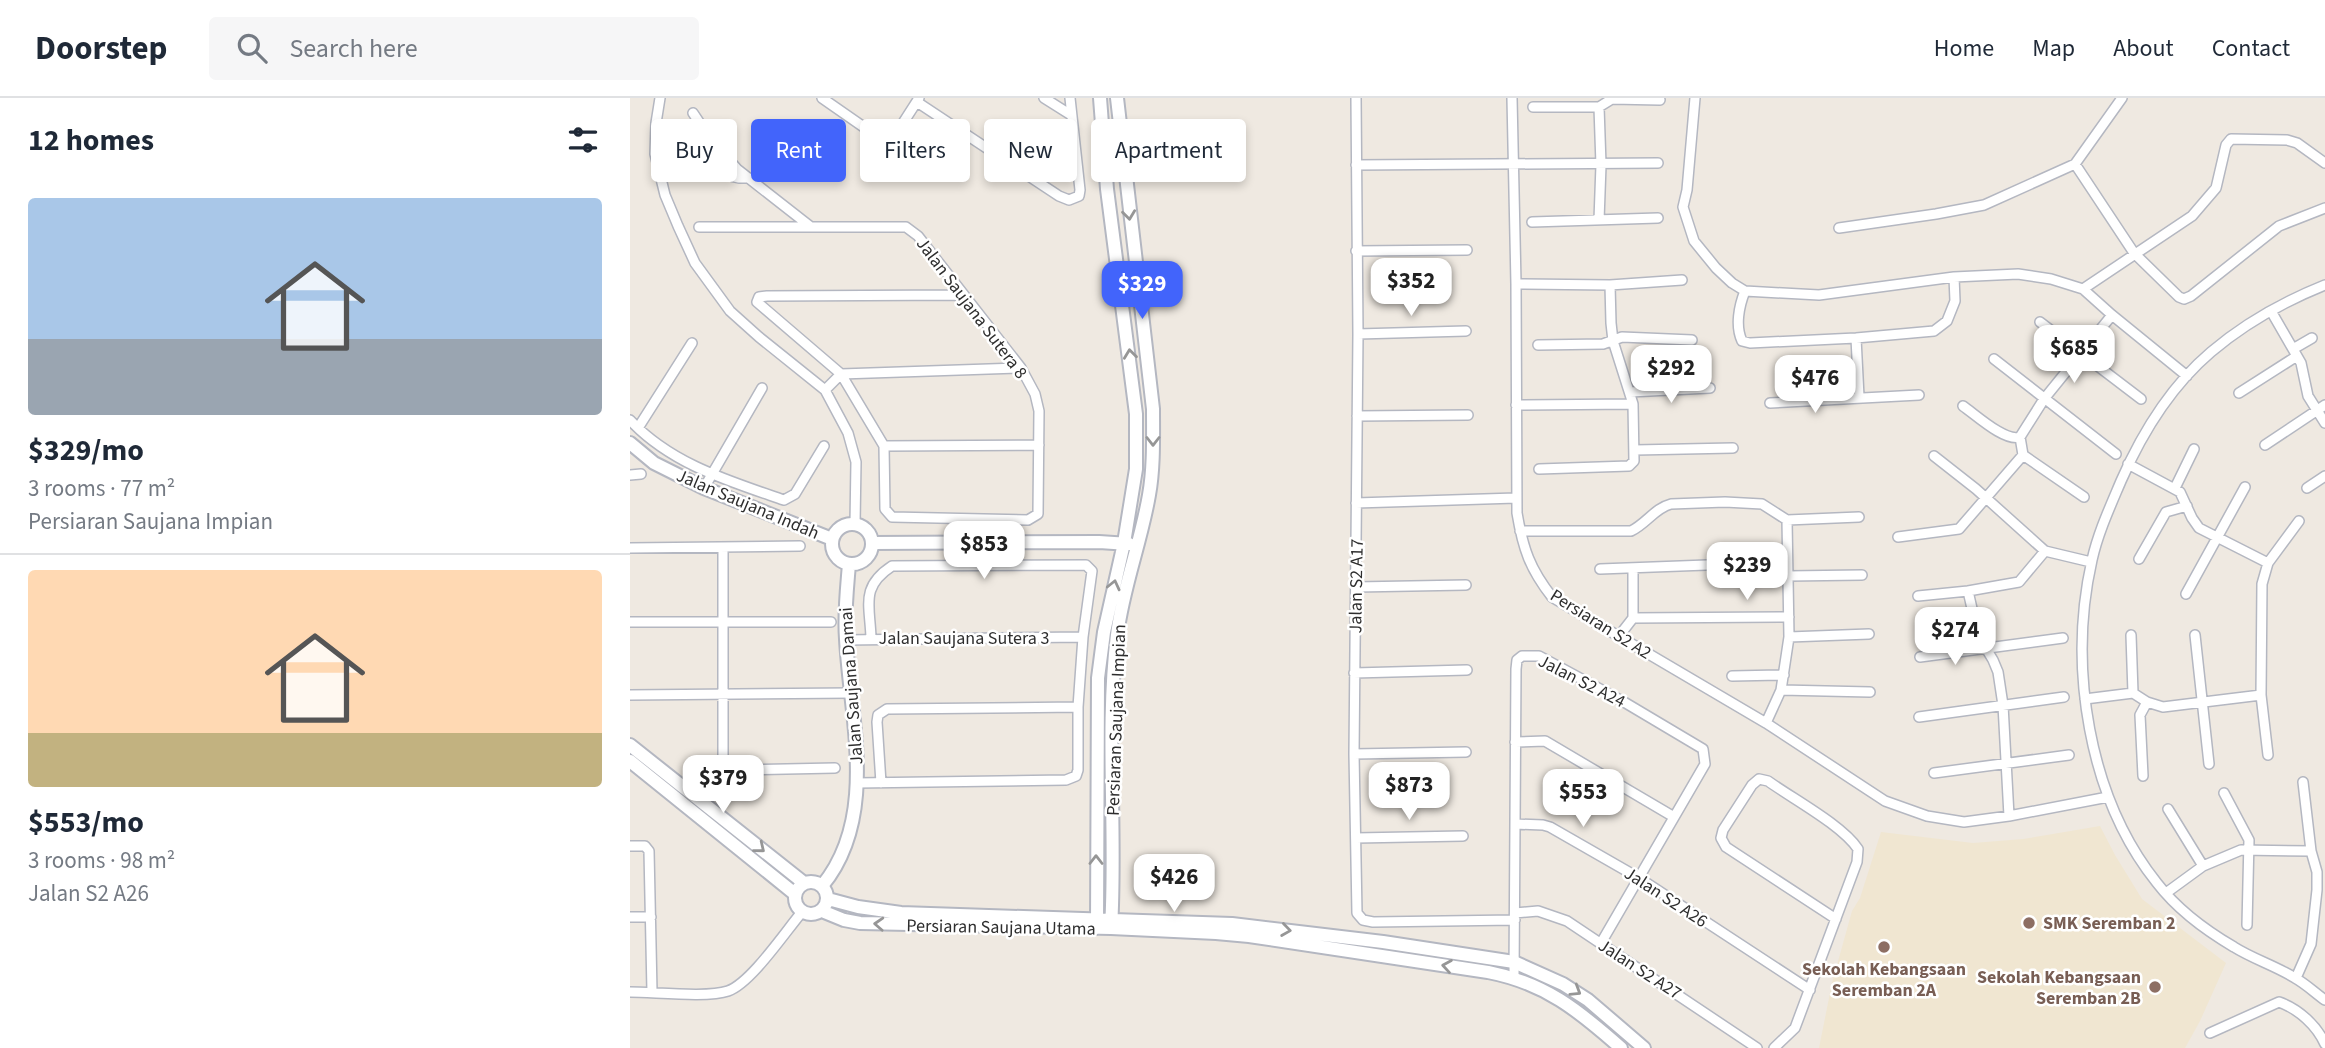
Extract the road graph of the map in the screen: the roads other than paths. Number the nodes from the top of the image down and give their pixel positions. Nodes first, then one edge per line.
1 (660, 98) edge
2 (822, 98) edge
3 (1044, 98) edge
4 (1070, 98) edge
5 (1100, 98) edge
6 (1117, 98) edge
7 (1356, 98) edge
8 (1512, 98) edge
9 (1695, 98) edge
10 (2122, 98) edge
11 (1612, 99) edge
12 (918, 100) edge
13 (1660, 100) dead end
14 (1533, 107) dead end
15 (1599, 107) junction
16 (693, 113) dead end
17 (1071, 115) junction
18 (697, 119) edge
19 (1513, 163) junction
20 (1658, 163) dead end
21 (2325, 163) edge
22 (1601, 164) junction
23 (2075, 164) junction
24 (1356, 165) junction
25 (737, 169) edge
26 (737, 178) edge
27 (750, 178) junction
28 (2325, 208) edge
29 (1658, 218) dead end
30 (1599, 220) junction
31 (1532, 222) dead end
32 (699, 227) dead end
33 (811, 227) junction
34 (1839, 228) dead end
35 (1467, 250) dead end
36 (1356, 251) junction
37 (2134, 254) junction
38 (1954, 277) junction
39 (1682, 280) dead end
40 (1516, 284) junction
41 (1610, 285) junction
42 (2325, 285) edge
43 (2083, 289) junction
44 (1745, 291) junction
45 (963, 295) junction
46 (2271, 311) junction
47 (2112, 315) junction
48 (2040, 321) dead end
49 (1466, 331) dead end
50 (1358, 334) junction
51 (1856, 338) junction
52 (2312, 338) dead end
53 (1692, 340) dead end
54 (1613, 341) junction
55 (692, 343) dead end
56 (1538, 345) dead end
57 (2295, 352) junction
58 (2081, 353) junction
59 (1994, 359) dead end
60 (1021, 368) junction
61 (841, 374) junction
62 (2187, 376) junction
63 (762, 388) dead end
64 (1710, 388) dead end
65 (825, 390) junction
66 (1630, 392) junction
67 (2239, 393) dead end
68 (1919, 396) dead end
69 (1859, 397) junction
70 (2044, 399) junction
71 (2141, 399) dead end
72 (1770, 403) dead end
73 (1633, 404) junction
74 (1516, 405) junction
75 (1963, 405) dead end
76 (2321, 407) edge
77 (1468, 415) dead end
78 (1357, 416) junction
79 (630, 420) edge
80 (2325, 423) edge
81 (638, 428) junction
82 (2020, 437) junction
83 (630, 443) edge
84 (1039, 445) junction
85 (2265, 445) dead end
86 (824, 446) dead end
87 (884, 446) junction
88 (1733, 448) dead end
89 (2194, 449) dead end
90 (1635, 450) junction
91 (2116, 454) dead end
92 (2023, 455) junction
93 (1934, 456) dead end
94 (2128, 464) junction
95 (1539, 469) dead end
96 (640, 474) dead end
97 (710, 474) junction
98 (630, 475) edge
99 (2325, 476) edge
100 (2245, 487) dead end
101 (704, 488) junction
102 (2175, 488) junction
103 (2307, 488) dead end
104 (2084, 497) dead end
105 (1516, 498) junction
106 (1985, 498) junction
107 (1356, 503) junction
108 (2187, 506) junction
109 (1859, 517) dead end
110 (1787, 520) junction
111 (2299, 521) dead end
112 (855, 524) junction
113 (1520, 531) junction
114 (1898, 537) dead end
115 (2216, 537) junction
116 (832, 539) junction
117 (873, 543) junction
118 (1130, 544) junction
119 (723, 547) junction
120 (800, 547) dead end
121 (630, 548) edge
122 (2045, 551) junction
123 (2139, 559) dead end
124 (1787, 562) junction
125 (2091, 562) junction
126 (2268, 563) junction
127 (849, 564) junction
128 (1633, 568) junction
129 (1600, 569) dead end
130 (1862, 575) dead end
131 (1788, 576) junction
132 (1466, 585) dead end
133 (1356, 587) junction
134 (1968, 592) junction
135 (2186, 594) dead end
136 (1918, 596) dead end
137 (1788, 617) junction
138 (1633, 618) junction
139 (722, 621) junction
140 (630, 622) edge
141 (831, 622) dead end
142 (1869, 634) dead end
143 (2131, 635) dead end
144 (2195, 635) dead end
145 (1619, 636) junction
146 (1083, 637) junction
147 (1789, 637) junction
148 (871, 638) junction
149 (2063, 638) dead end
150 (846, 640) junction
151 (1985, 647) junction
152 (1920, 657) dead end
153 (1467, 670) dead end
154 (1354, 673) junction
155 (1784, 675) junction
156 (1732, 676) dead end
157 (1781, 690) junction
158 (852, 692) junction
159 (1870, 692) dead end
160 (2133, 693) junction
161 (630, 695) edge
162 (722, 695) junction
163 (2261, 695) junction
164 (2064, 697) dead end
165 (2085, 699) junction
166 (2147, 702) junction
167 (2202, 703) junction
168 (2003, 705) junction
169 (1078, 707) junction
170 (1919, 717) dead end
171 (1766, 723) junction
172 (1516, 742) junction
173 (630, 745) edge
174 (1466, 751) dead end
175 (1354, 754) junction
176 (2069, 755) dead end
177 (2268, 755) dead end
178 (630, 761) edge
179 (2005, 764) junction
180 (2209, 764) dead end
181 (835, 768) dead end
182 (1934, 773) dead end
183 (2143, 776) dead end
184 (2303, 782) dead end
185 (857, 783) junction
186 (881, 783) junction
187 (2224, 793) dead end
188 (2108, 797) junction
189 (2168, 809) dead end
190 (2009, 816) junction
191 (1674, 817) junction
192 (1515, 824) junction
193 (1463, 836) dead end
194 (1356, 838) junction
195 (630, 846) edge
196 (2249, 849) junction
197 (2311, 850) junction
198 (2203, 866) junction
199 (1639, 878) junction
200 (822, 886) junction
201 (800, 889) junction
202 (2166, 893) junction
203 (825, 905) junction
204 (802, 912) junction
205 (650, 916) junction
206 (1515, 916) junction
207 (630, 917) edge
208 (1836, 919) junction
209 (1097, 923) junction
210 (1112, 923) junction
211 (2247, 925) dead end
212 (1601, 943) junction
213 (1514, 962) junction
214 (1514, 977) junction
215 (2296, 978) junction
216 (1810, 990) junction
217 (630, 992) edge
218 (652, 992) junction
219 (2325, 1000) edge
220 (2210, 1033) dead end
221 (2325, 1044) edge
222 (1621, 1048) edge
223 (1644, 1048) edge
224 (1757, 1048) edge
225 (1774, 1048) edge

1 - 65 street
2 - 12 street
3 - 17 street
4 - 17 street
118 -> 5 street, Persiaran Saujana Impian
6 -> 118 street, Persiaran Saujana Impian
7 - 24 street, Jalan S2 A17
8 - 19 street, Persiaran S2 A2
9 - 44 street
10 - 23 street
11 - 13 street
11 - 15 street
12 - 17 street
14 - 15 street
15 - 22 street
16 - 18 street
19 - 22 street
19 - 24 street
19 - 40 street, Persiaran S2 A2
20 - 22 street
21 - 37 street
22 - 30 street
23 - 34 street
23 - 37 street
24 - 36 street, Jalan S2 A17
25 - 27 street
26 - 27 street
27 - 33 street
28 - 37 street
29 - 30 street
30 - 31 street
32 - 33 street, Jalan Saujana Sutera 8
33 - 45 street, Jalan Saujana Sutera 8
35 - 36 street
36 - 50 street, Jalan S2 A17
37 - 43 street
38 - 43 street
38 - 44 street
38 - 51 street
39 - 41 street
40 - 41 street
40 - 74 street, Persiaran S2 A2
41 - 54 street
42 - 46 street
43 - 47 street
44 - 51 street
45 - 60 street, Jalan Saujana Sutera 8
45 - 61 street
46 - 57 street
46 - 62 street
47 - 58 street
47 - 62 street
48 - 58 street
49 - 50 street
50 - 78 street, Jalan S2 A17
51 - 69 street
52 - 57 street
53 - 54 street
54 - 56 street
54 - 66 street
55 - 81 street
57 - 67 street
57 - 76 street
58 - 70 street
58 - 71 street
59 - 70 street
60 - 61 street
60 - 84 street, Jalan Saujana Sutera 8
61 - 65 street
61 - 87 street
62 - 94 street
63 - 97 street
64 - 66 street
65 - 112 street
66 - 73 street
68 - 69 street
69 - 72 street
70 - 82 street
70 - 91 street
73 - 74 street
73 - 90 street
74 - 105 street, Persiaran S2 A2
75 - 82 street
76 - 80 street
76 - 85 street
77 - 78 street
78 - 107 street, Jalan S2 A17
79 - 81 street
81 - 97 street
82 - 92 street
83 - 101 street, Jalan Saujana Indah
84 - 87 street
84 - 87 street, Jalan Saujana Sutera 8
86 - 97 street
88 - 90 street
89 - 102 street
90 - 95 street
92 - 104 street
92 - 106 street
93 - 106 street
94 - 102 street
94 - 125 street
96 - 98 street
97 - 101 street
99 - 103 street
100 - 115 street
101 - 116 street, Jalan Saujana Indah
102 - 108 street
105 - 107 street
105 - 113 street, Persiaran S2 A2
106 - 114 street
106 - 122 street
107 - 133 street, Jalan S2 A17
108 - 115 street
108 - 123 street
109 - 110 street
110 - 113 street
110 - 124 street
111 - 126 street
112 - 116 street
112 - 117 street
113 - 145 street, Persiaran S2 A2
115 - 126 street
115 - 135 street
116 - 127 street
117 - 118 street
117 - 127 street
209 -> 118 street, Persiaran Saujana Impian
118 - 210 street, Persiaran Saujana Impian
119 - 120 street
119 - 121 street
119 - 139 street
122 - 125 street
122 - 134 street
124 - 128 street
124 - 131 street
125 - 165 street
126 - 163 street
127 - 150 street, Jalan Saujana Damai
128 - 129 street
128 - 138 street
130 - 131 street
131 - 137 street
132 - 133 street
133 - 154 street, Jalan S2 A17
134 - 136 street
134 - 151 street
137 - 138 street
137 - 147 street
138 - 145 street
139 - 140 street
139 - 141 street
139 - 162 street
142 - 147 street
143 - 160 street
144 - 167 street
145 - 171 street, Persiaran S2 A2
146 - 148 street, Jalan Saujana Sutera 3
146 - 148 street
146 - 169 street
147 - 155 street
148 - 150 street, Jalan Saujana Sutera 3
149 - 151 street
150 - 158 street, Jalan Saujana Damai
151 - 152 street
151 - 168 street
153 - 154 street
154 - 175 street, Jalan S2 A17
155 - 156 street
155 - 157 street
157 - 159 street
157 - 171 street
158 - 162 street
158 - 185 street, Jalan Saujana Damai
160 - 165 street
160 - 166 street
161 - 162 street
162 - 181 street
163 - 167 street
163 - 177 street
164 - 168 street
165 - 188 street
166 - 167 street
166 - 183 street
167 - 180 street
168 - 170 street
168 - 179 street
169 - 186 street
169 - 186 street
171 - 190 street, Persiaran S2 A2
172 - 191 street
172 - 191 street, Jalan S2 A24
172 - 192 street, Jalan S2 A24
173 -> 201 street
174 - 175 street
175 - 194 street, Jalan S2 A17
176 - 179 street
178 - 201 street
179 - 182 street
179 - 190 street
184 - 197 street
185 - 186 street
185 - 200 street, Jalan Saujana Damai
187 - 196 street
188 - 190 street, Persiaran S2 A2
188 - 202 street
189 - 198 street
191 - 199 street
192 - 199 street, Jalan S2 A26
192 - 206 street, Jalan S2 A24
193 - 194 street
194 - 206 street, Jalan S2 A17
195 - 205 street
196 - 197 street
196 - 198 street
196 - 211 street
197 - 215 street
198 - 202 street
199 - 212 street
199 - 216 street, Jalan S2 A26
200 - 201 street
200 - 203 street
201 - 204 street
202 - 215 street
203 - 204 street
203 - 209 street, Persiaran Saujana Utama
204 - 218 street
205 - 207 street
205 - 218 street
206 - 212 street, Jalan S2 A27
206 - 213 street, Jalan S2 A24
208 - 208 street
208 - 216 street
209 - 210 street, Persiaran Saujana Utama
210 -> 213 street, Persiaran Saujana Utama
214 -> 210 street, Persiaran Saujana Utama
212 - 224 street, Jalan S2 A27
213 - 214 street, Jalan S2 A24
213 -> 223 street, Persiaran Saujana Utama
214 - 222 street, Persiaran Saujana Utama
215 - 219 street
216 - 225 street
217 - 218 street
220 - 221 street

